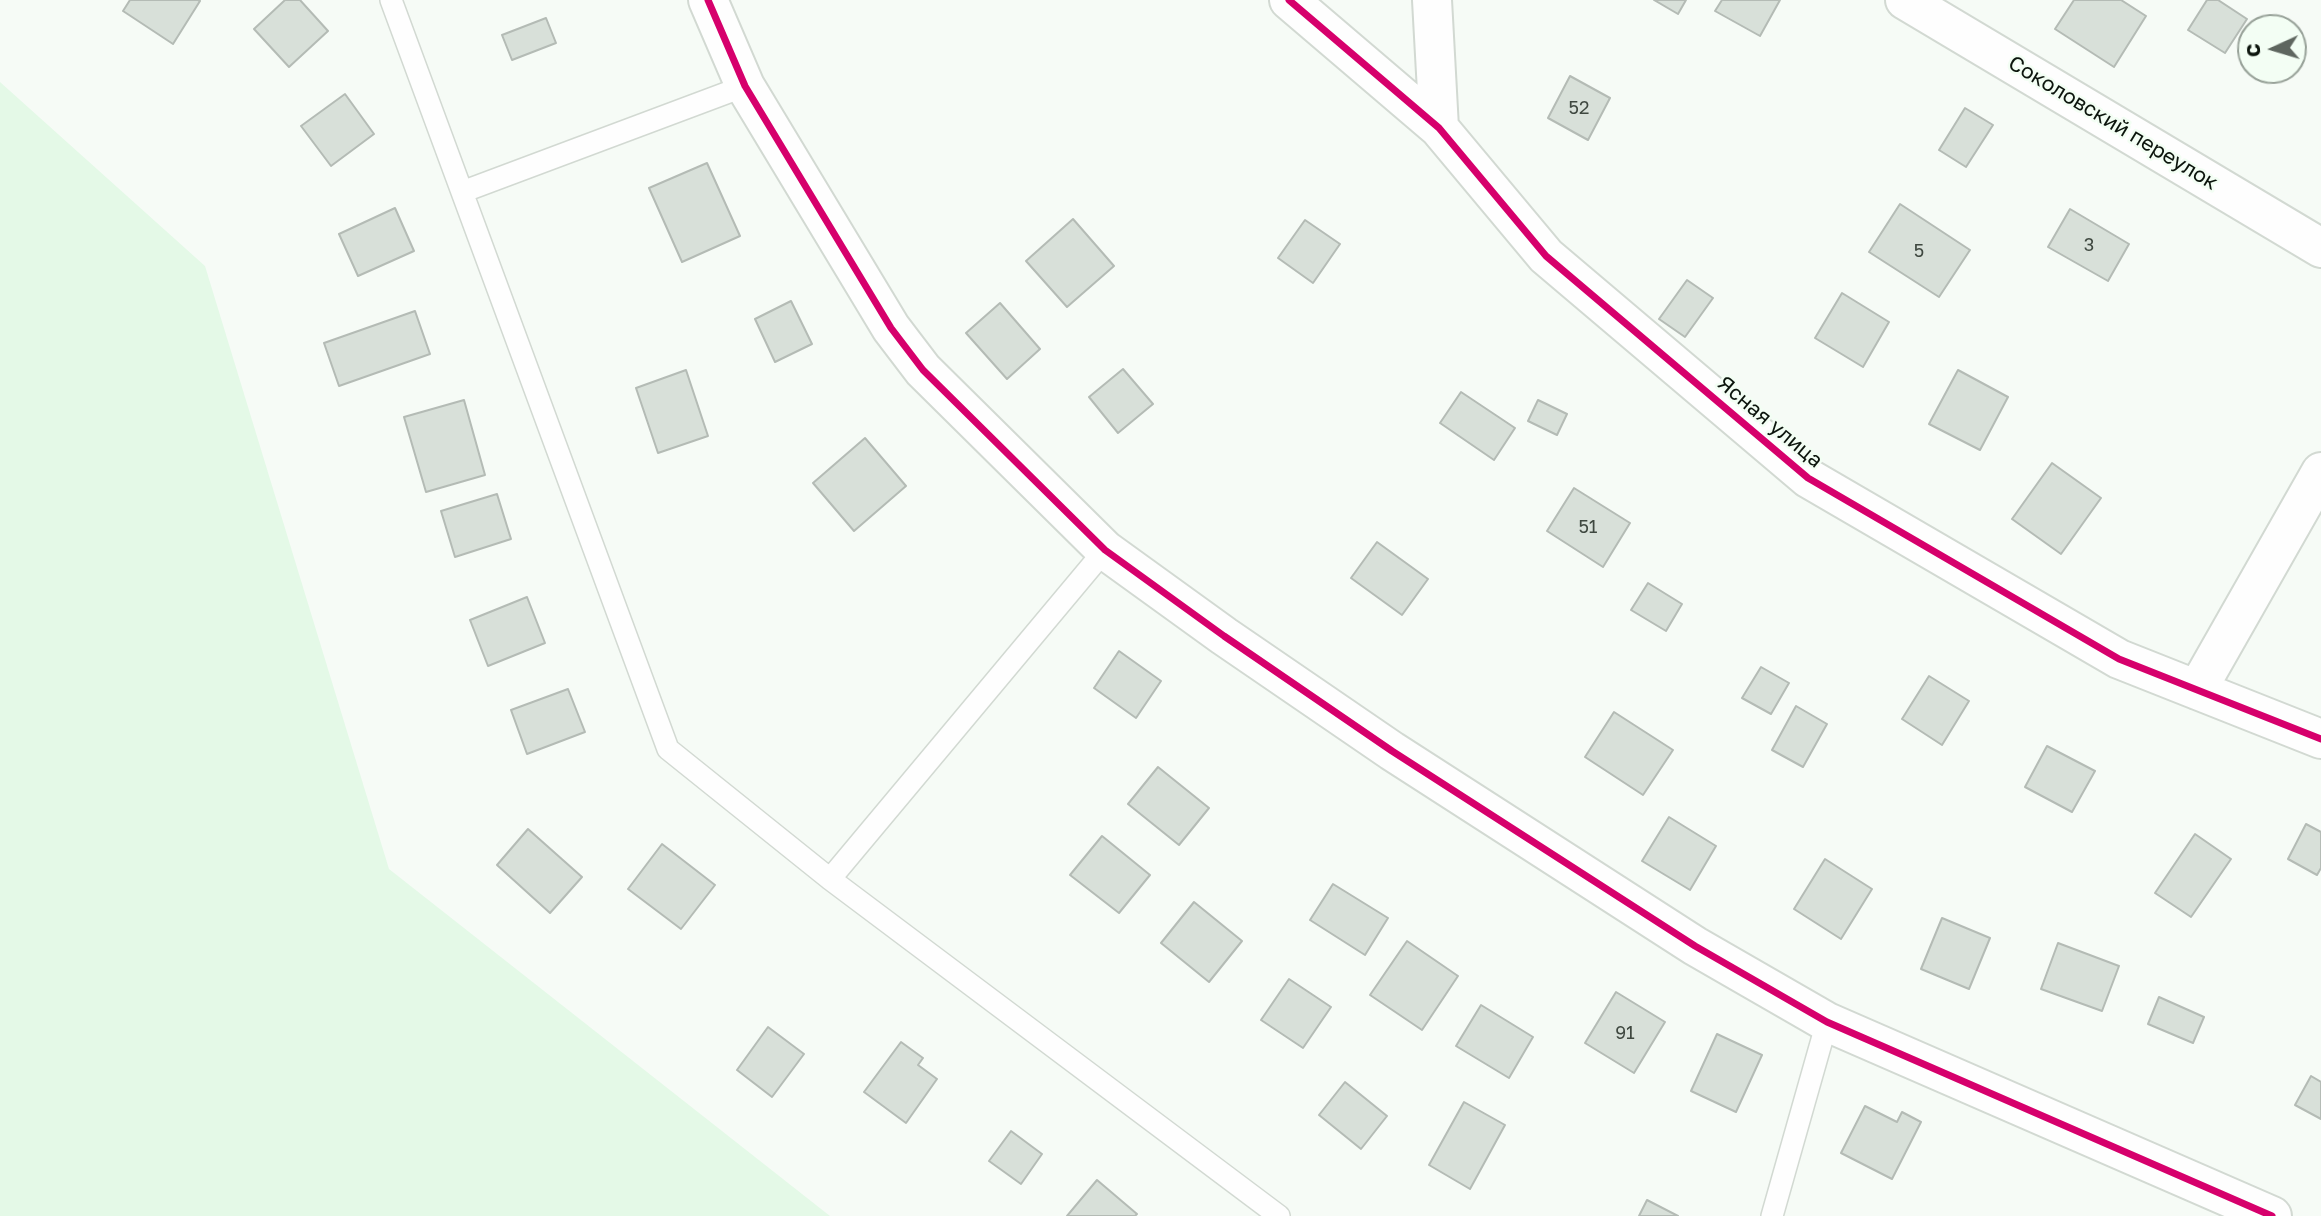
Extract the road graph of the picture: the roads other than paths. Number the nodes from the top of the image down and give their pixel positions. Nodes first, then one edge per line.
1 (391, 0) edge
2 (708, 0) edge
3 (1289, 0) edge
4 (1432, 0) edge
5 (1905, 0) edge
6 (745, 86) junction
7 (1439, 128) junction
8 (462, 192) junction
9 (2321, 248) edge
10 (2321, 472) edge
11 (1105, 550) junction
12 (2197, 690) junction
13 (2321, 739) edge
14 (830, 879) junction
15 (1827, 1022) junction
16 (2254, 1213) edge
17 (1279, 1216) edge
18 (1772, 1216) edge

1 - 8 lane
2 - 6 street
3 - 7 street, Ясная улица
4 - 7 street
5 - 9 street, Соколовский переулок
6 - 8 lane
6 - 11 street
7 - 12 street, Ясная улица
8 - 14 lane
10 - 12 street
11 - 14 lane
11 - 15 street
12 - 13 street, Ясная улица
14 - 17 lane
15 - 16 street
15 - 18 lane

